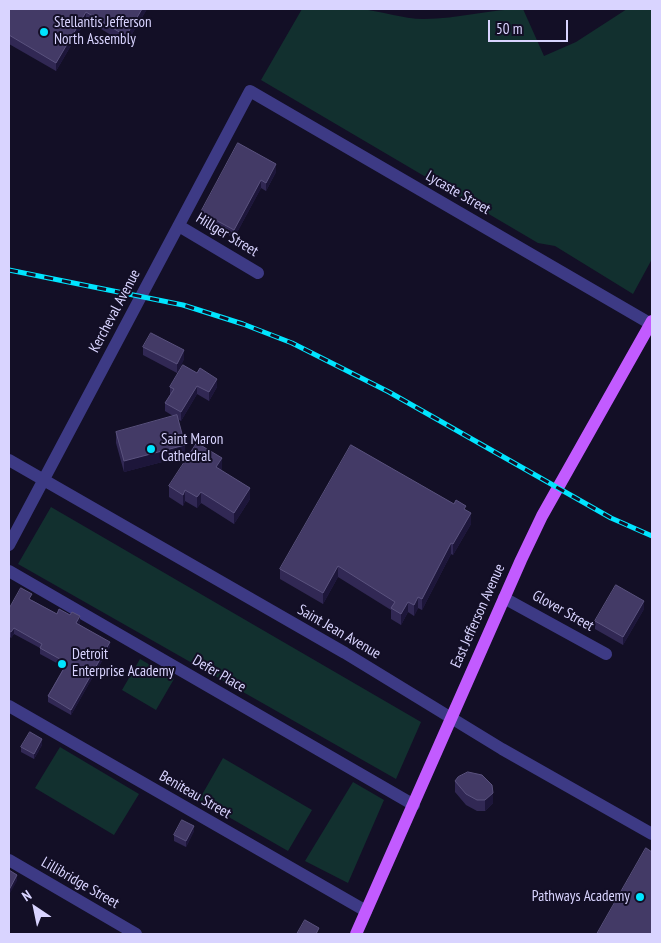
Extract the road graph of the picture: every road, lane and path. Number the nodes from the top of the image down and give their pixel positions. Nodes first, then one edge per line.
1 (250, 91) joint
2 (178, 226) junction
3 (258, 273) dead end
4 (652, 323) edge
5 (9, 460) edge
6 (43, 480) junction
7 (9, 545) edge
8 (9, 572) edge
9 (504, 598) junction
10 (606, 654) dead end
11 (9, 706) edge
12 (450, 718) junction
13 (414, 805) junction
14 (652, 834) edge
15 (9, 860) edge
16 (366, 911) junction
17 (136, 934) edge
18 (356, 934) edge

1 - 2 street, Kercheval Avenue
1 - 4 street, Lycaste Street
2 - 3 street, Hillger Street
2 - 6 street, Kercheval Avenue
4 - 9 main road, East Jefferson Avenue
5 - 6 street, Saint Jean Avenue
6 - 7 street, Kercheval Avenue
6 - 12 street, Saint Jean Avenue
8 - 13 street, Defer Place
9 - 10 street, Glover Street
9 - 12 main road, East Jefferson Avenue
11 - 16 street, Beniteau Street
12 - 13 main road, East Jefferson Avenue
12 - 14 street, Saint Jean Avenue
13 - 16 main road, East Jefferson Avenue
15 - 17 street, Lillibridge Street
16 - 18 main road, East Jefferson Avenue

